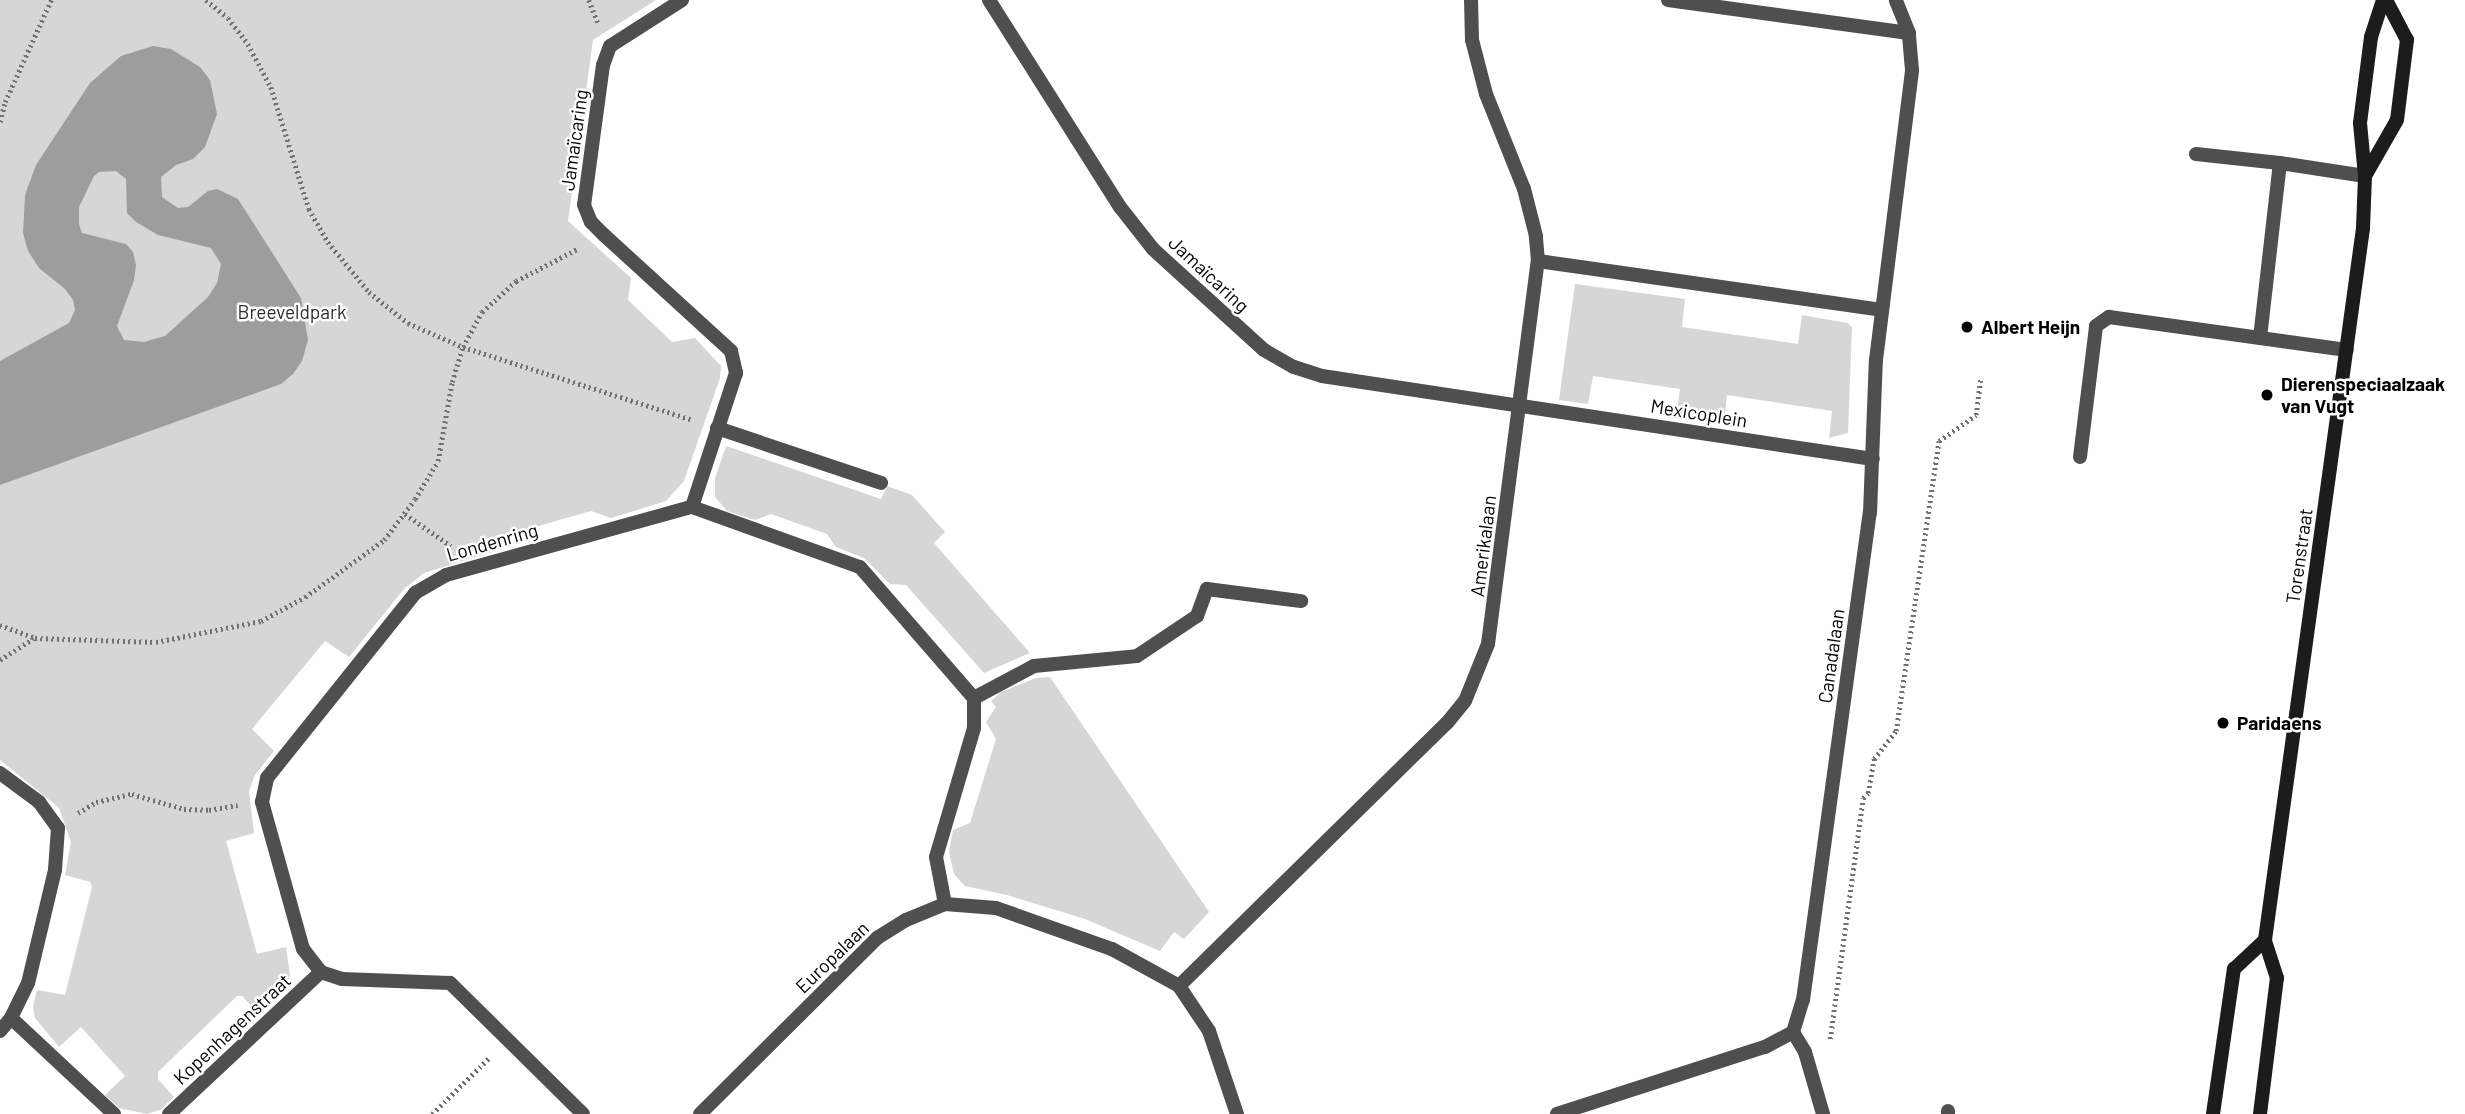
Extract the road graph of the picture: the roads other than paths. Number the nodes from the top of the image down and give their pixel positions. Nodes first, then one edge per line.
1 (682, 0) edge
2 (989, 0) edge
3 (1471, 0) edge
4 (1668, 0) edge
5 (1896, 0) edge
6 (2384, 0) edge
7 (1909, 33) junction
8 (2196, 154) dead end
9 (2280, 163) junction
10 (2365, 176) junction
11 (1538, 261) junction
12 (1882, 310) junction
13 (2260, 338) junction
14 (2347, 350) junction
15 (1520, 405) junction
16 (718, 428) junction
17 (2080, 457) dead end
18 (1873, 458) junction
19 (881, 484) dead end
20 (692, 507) junction
21 (1301, 601) dead end
22 (974, 698) junction
23 (0, 773) edge
24 (945, 904) junction
25 (2265, 940) junction
26 (321, 972) junction
27 (1179, 986) junction
28 (11, 1018) junction
29 (0, 1031) edge
30 (1793, 1032) junction
31 (114, 1114) edge
32 (169, 1114) edge
33 (583, 1114) edge
34 (700, 1114) edge
35 (1237, 1114) edge
36 (1557, 1114) edge
37 (1824, 1114) edge
38 (2213, 1114) edge
39 (2260, 1114) edge

1 - 16 street, Jamaïcaring
2 - 15 street, Jamaïcaring
3 - 11 street, Amerikalaan
4 - 7 street
5 - 7 street, Canadalaan
6 - 10 street, Torenstraat
6 - 10 street, Torenstraat
7 - 12 street, Canadalaan
8 - 9 street
9 - 10 street
9 - 13 street
10 - 14 street, Torenstraat
11 - 12 street
11 - 15 street, Amerikalaan
12 - 18 street, Canadalaan
13 - 14 street
13 - 17 street
14 - 25 street, Torenstraat
15 - 18 street, Mexicoplein
15 - 27 street, Amerikalaan
16 - 19 street
16 - 20 street, Jamaïcaring
18 - 30 street, Canadalaan
20 - 22 street
20 - 26 street, Londenring
21 - 22 street
22 - 24 street
23 - 28 street
24 - 27 street, Europalaan
24 - 34 street, Europalaan
25 - 38 street
25 - 39 street, Torenstraat
26 - 32 street, Kopenhagenstraat
26 - 33 street
27 - 35 street
28 - 29 street
28 - 31 street
30 - 36 street
30 - 37 street

